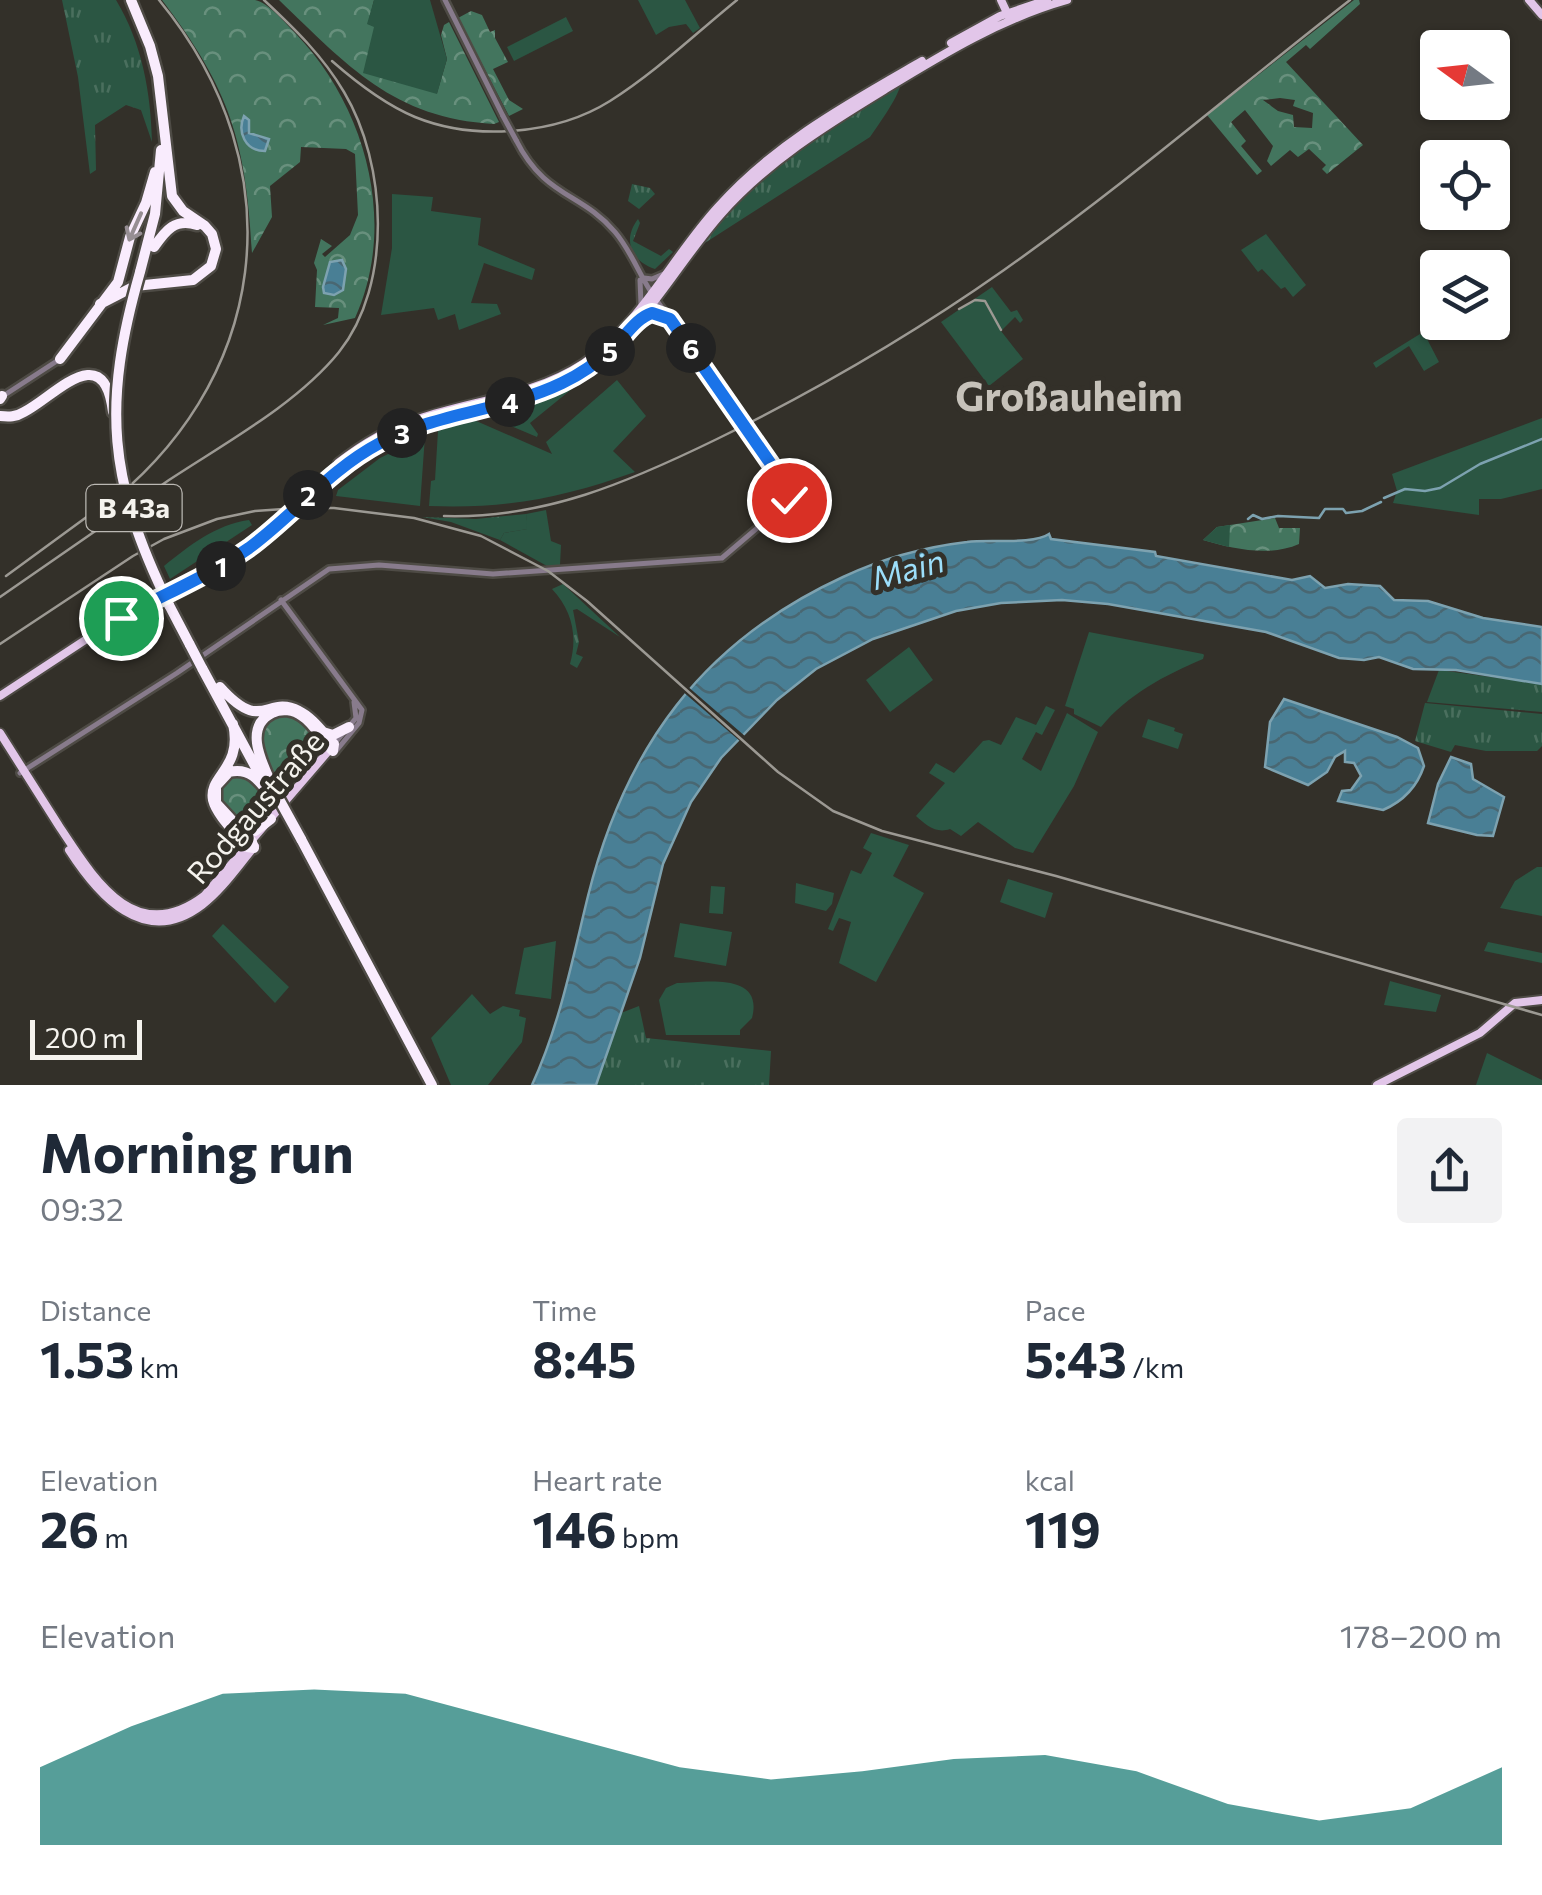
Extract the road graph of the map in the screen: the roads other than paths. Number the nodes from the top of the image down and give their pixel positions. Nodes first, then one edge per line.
1 (128, 0) edge
2 (446, 0) edge
3 (1001, 0) edge
4 (1047, 0) edge
5 (1067, 0) edge
6 (1530, 0) edge
7 (1542, 15) edge
8 (1008, 16) junction
9 (164, 151) junction
10 (154, 247) junction
11 (144, 271) junction
12 (638, 272) junction
13 (666, 272) junction
14 (176, 282) junction
15 (654, 296) junction
16 (100, 304) junction
17 (639, 315) junction
18 (670, 319) junction
19 (60, 359) joint
20 (1, 397) edge
21 (2, 415) edge
22 (114, 426) junction
23 (281, 600) junction
24 (172, 603) junction
25 (205, 666) junction
26 (220, 688) junction
27 (0, 693) edge
28 (350, 696) junction
29 (233, 724) junction
30 (350, 727) junction
31 (320, 730) junction
32 (0, 732) edge
33 (0, 742) edge
34 (333, 748) junction
35 (14, 755) junction
36 (38, 761) junction
37 (22, 772) junction
38 (272, 792) junction
39 (271, 819) junction
40 (239, 830) junction
41 (251, 846) junction
42 (1542, 1000) edge
43 (393, 1018) junction
44 (424, 1085) edge
45 (432, 1085) edge
46 (1377, 1085) edge

1 - 9 highway, B 43a
2 - 12 street, bridge
3 - 8 main road
4 - 8 main road
5 - 8 main road
6 - 7 main road
8 - 13 main road
8 - 15 main road
9 - 10 highway, B 43a
9 - 11 highway, B 43a
9 - 14 highway
9 -> 16 highway
10 - 11 highway, B 43a
10 - 14 highway
11 - 22 highway, B 43a, bridge
11 - 24 highway, B 43a, bridge
12 - 13 street
12 - 15 street
12 - 17 street
13 - 15 main road
14 - 16 highway
15 - 17 main road
15 - 18 street
16 - 19 highway
17 - 18 street
17 - 27 main road, bridge
18 - 23 street
19 - 20 street
21 - 22 highway, bridge
22 - 24 highway, B 43a, bridge
23 - 28 street
23 - 36 street
24 - 25 highway, B 43a, bridge
25 - 26 highway, B 43a
25 - 29 highway, B 43a
26 - 31 highway
26 - 38 highway, B 43a
28 - 30 street, Rodgaustraße
28 - 34 street, Rodgaustraße
29 - 38 highway, B 43a
29 - 41 highway
30 - 31 highway
30 - 34 street, Rodgaustraße
31 - 34 highway
32 - 35 main road, Rodgaustraße
33 - 37 main road, Rodgaustraße
34 - 38 highway
34 - 39 main road, Rodgaustraße
34 - 41 main road, Rodgaustraße
35 - 36 street
35 - 37 main road, Rodgaustraße
36 - 37 street
37 - 41 main road, Rodgaustraße
38 - 40 highway
38 - 43 highway, B 43a, bridge
39 - 40 highway
39 - 41 main road, Rodgaustraße
40 - 41 highway
42 - 46 main road
43 - 44 highway, B 43a
43 - 45 highway, B 43a

